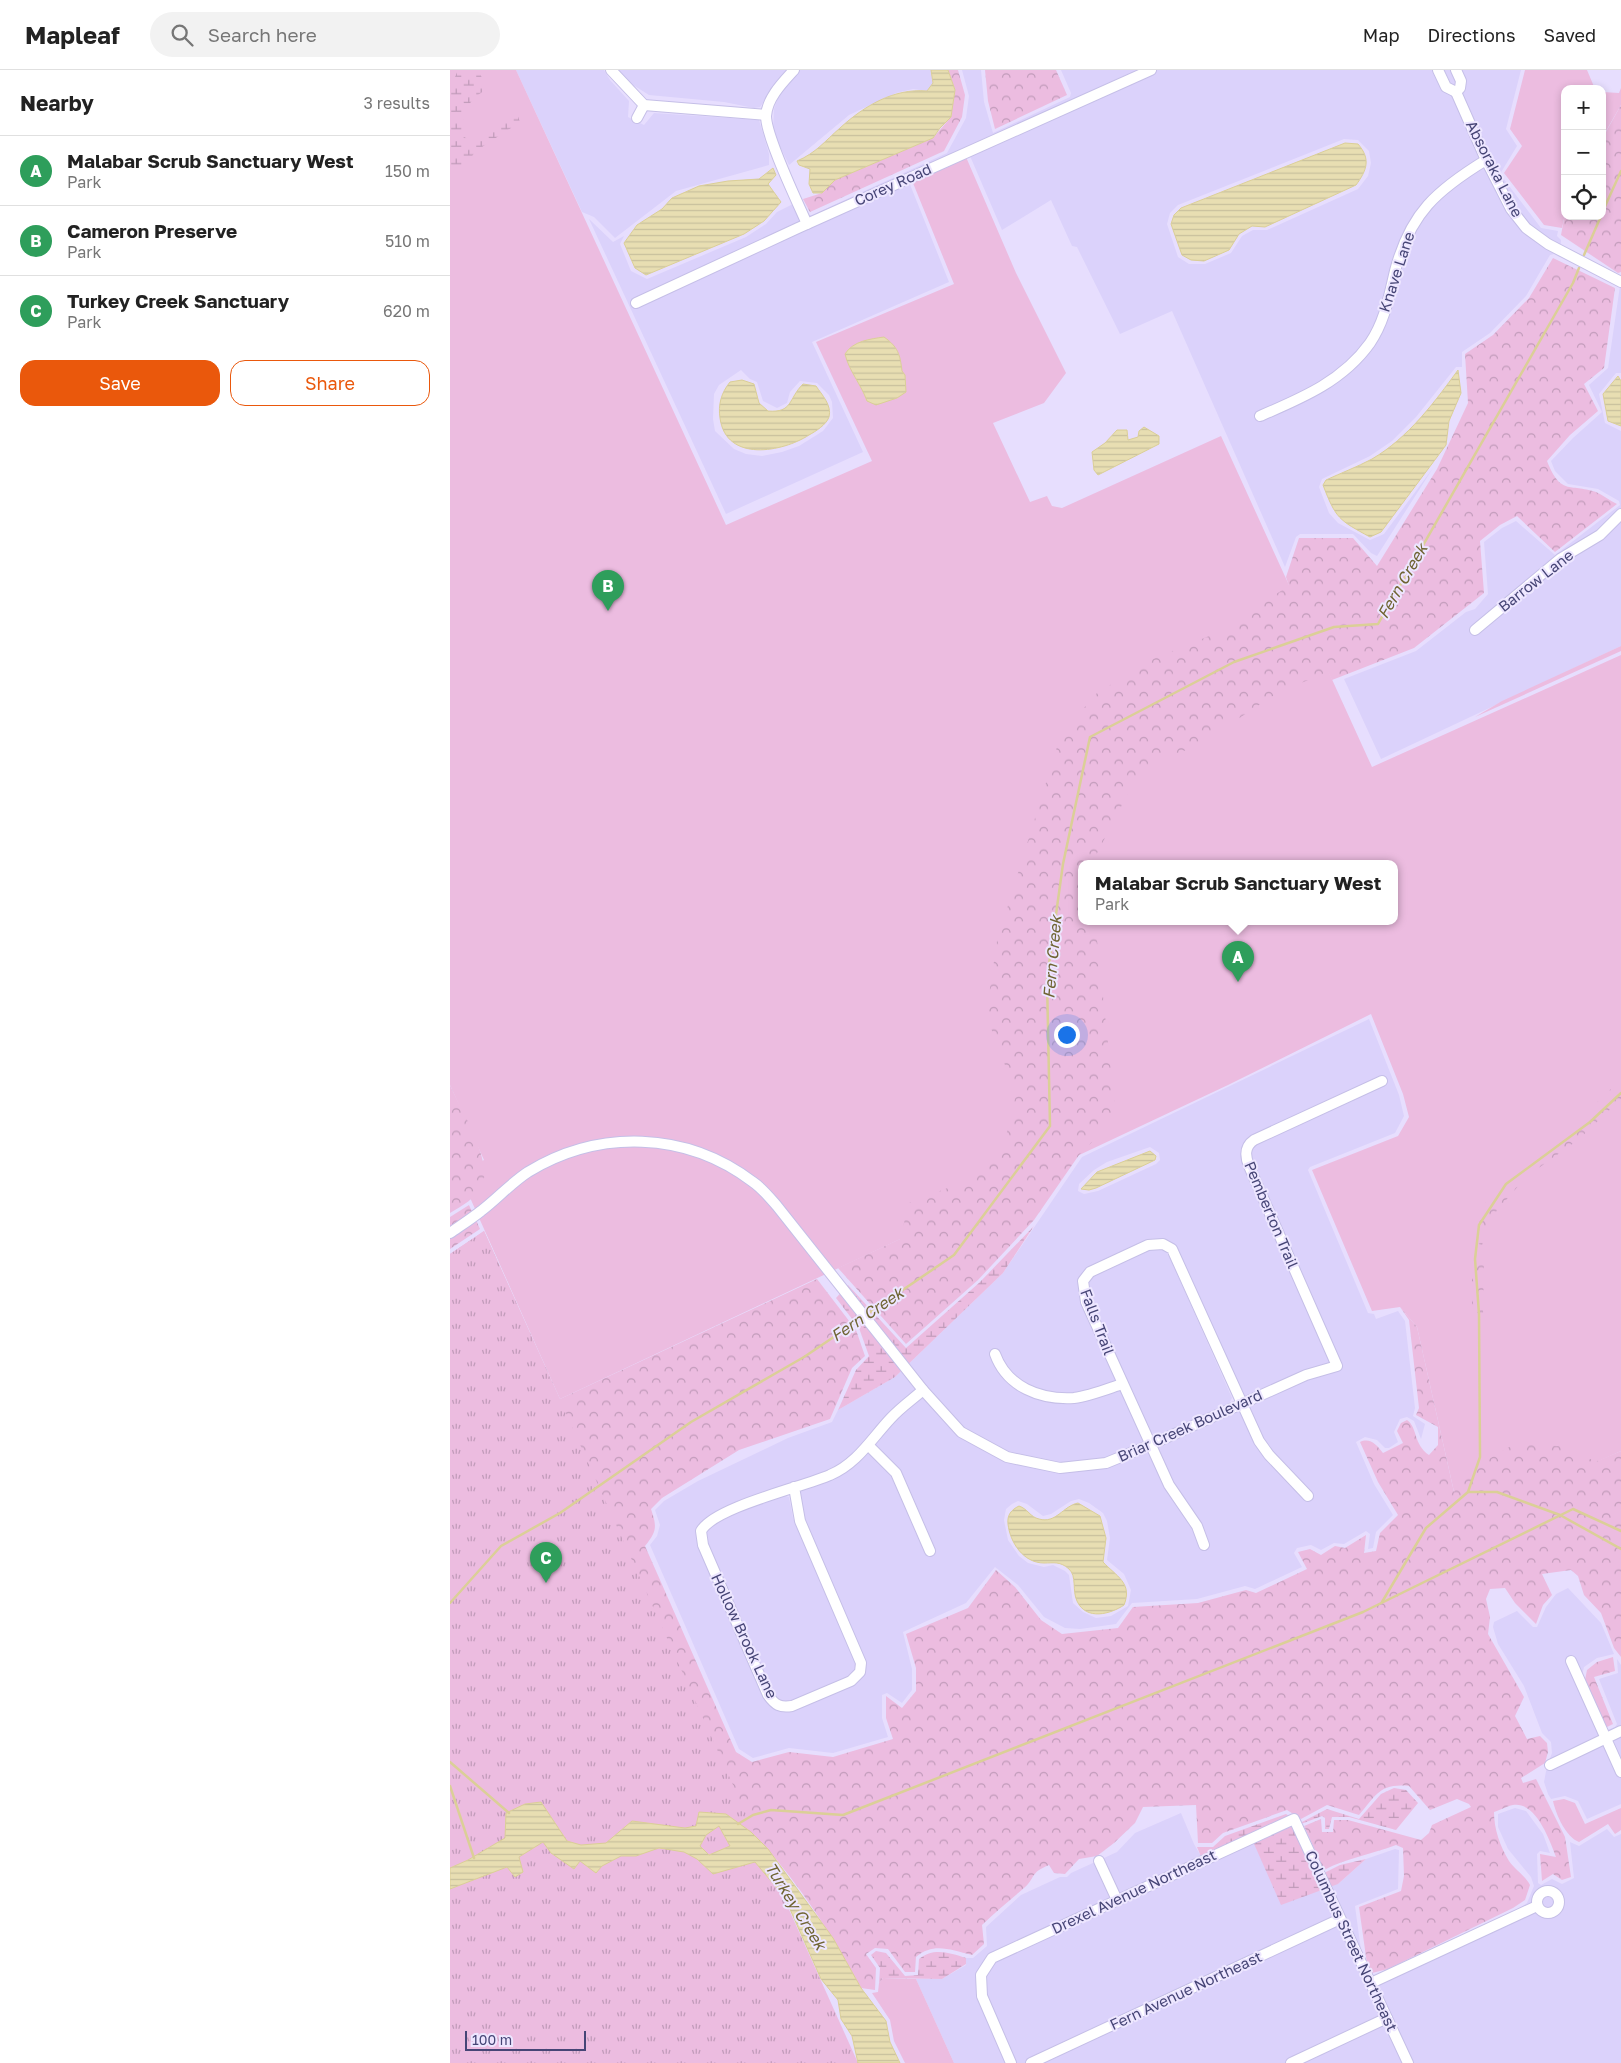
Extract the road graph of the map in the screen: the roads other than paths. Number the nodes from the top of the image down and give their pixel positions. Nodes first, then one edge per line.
1 (611, 70) edge
2 (794, 70) edge
3 (1150, 70) edge
4 (1438, 70) edge
5 (1456, 70) edge
6 (1456, 92) junction
7 (644, 105) junction
8 (766, 115) junction
9 (637, 118) dead end
10 (1486, 160) junction
11 (807, 224) junction
12 (1621, 282) edge
13 (636, 303) dead end
14 (1260, 416) dead end
15 (1621, 514) edge
16 (1475, 630) dead end
17 (1382, 1082) dead end
18 (450, 1233) edge
19 (996, 1354) dead end
20 (1337, 1366) joint
21 (1122, 1384) junction
22 (923, 1390) junction
23 (1241, 1404) junction
24 (869, 1446) junction
25 (1150, 1446) junction
26 (794, 1487) junction
27 (1308, 1496) dead end
28 (1204, 1545) dead end
29 (930, 1551) dead end
30 (1571, 1660) dead end
31 (1621, 1731) edge
32 (1606, 1738) junction
33 (1550, 1765) dead end
34 (1621, 1772) edge
35 (1294, 1819) joint
36 (1099, 1862) dead end
37 (1117, 1900) junction
38 (1537, 1906) dead end
39 (1340, 1919) junction
40 (1370, 1983) junction
41 (1387, 2018) junction
42 (1011, 2063) edge
43 (1031, 2063) edge
44 (1291, 2063) edge
45 (1408, 2063) edge

1 - 7 street
2 - 8 street
3 - 11 street, Corey Road
4 - 6 street, Absoraka Lane
5 - 6 street, Absoraka Lane
6 - 10 street, Absoraka Lane
7 - 8 street
7 - 9 street
8 - 11 street
10 - 12 street, Absoraka Lane
10 - 14 street, Knave Lane
11 - 13 street, Corey Road
15 - 16 street, Barrow Lane
17 - 20 street, Pemberton Trail
18 - 22 street, Briar Creek Boulevard
19 - 21 street
20 - 23 street, Briar Creek Boulevard
21 - 23 street, Falls Trail
21 - 25 street, Falls Trail
22 - 24 street, Hollow Brook Lane
22 - 25 street, Briar Creek Boulevard
23 - 25 street, Briar Creek Boulevard
23 - 27 street
24 - 26 street, Hollow Brook Lane
24 - 29 street
25 - 28 street, Falls Trail
26 - 26 street, Hollow Brook Lane
30 - 32 street
31 - 32 street
32 - 33 street
32 - 34 street
35 - 37 street, Drexel Avenue Northeast
35 - 39 street, Columbus Street Northeast
36 - 37 street
37 - 42 street, Drexel Avenue Northeast
38 - 40 street
39 - 40 street, Columbus Street Northeast
39 - 43 street, Fern Avenue Northeast
40 - 41 street, Columbus Street Northeast
41 - 44 street
41 - 45 street, Columbus Street Northeast

